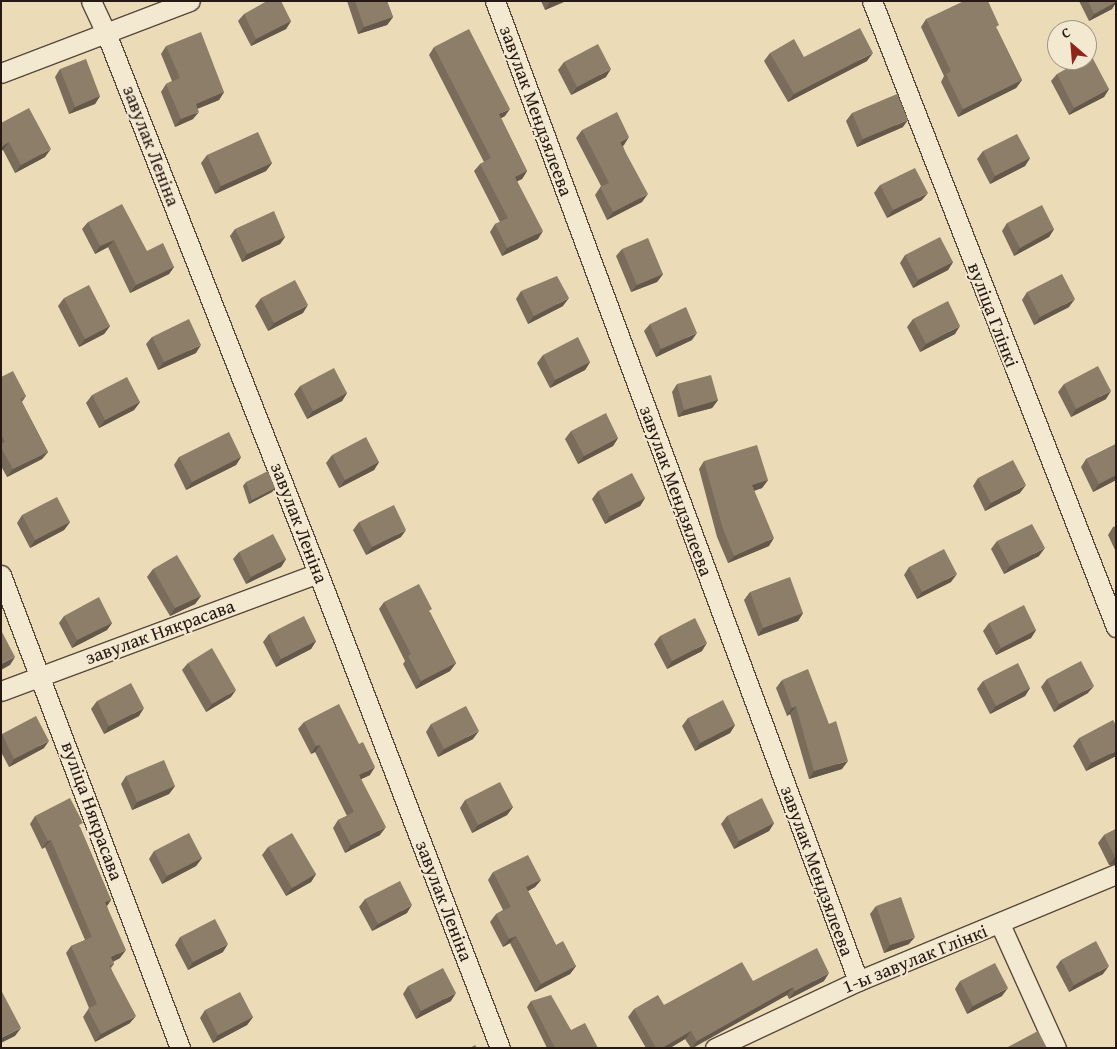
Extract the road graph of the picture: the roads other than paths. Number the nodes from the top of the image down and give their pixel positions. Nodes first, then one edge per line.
1 (91, 1) edge
2 (190, 1) edge
3 (495, 1) edge
4 (872, 1) edge
5 (106, 33) junction
6 (1, 73) edge
7 (318, 572) junction
8 (1, 575) edge
9 (1116, 627) edge
10 (41, 676) junction
11 (1, 691) edge
12 (1116, 874) edge
13 (1000, 924) junction
14 (858, 981) junction
15 (180, 1048) edge
16 (500, 1048) edge
17 (715, 1048) edge
18 (1056, 1048) edge

1 - 5 street, завулак Леніна
2 - 5 street
3 - 14 street, завулак Мендзялеева
4 - 9 street, вуліца Глінкі
5 - 6 street
5 - 7 street, завулак Леніна
7 - 10 street, завулак Някрасава
7 - 16 street, завулак Леніна
8 - 10 street, вуліца Някрасава
10 - 11 street, завулак Някрасава
10 - 15 street, вуліца Някрасава
12 - 13 street, 1-ы завулак Глінкі
13 - 14 street, 1-ы завулак Глінкі
13 - 18 street
14 - 17 street, 1-ы завулак Глінкі

